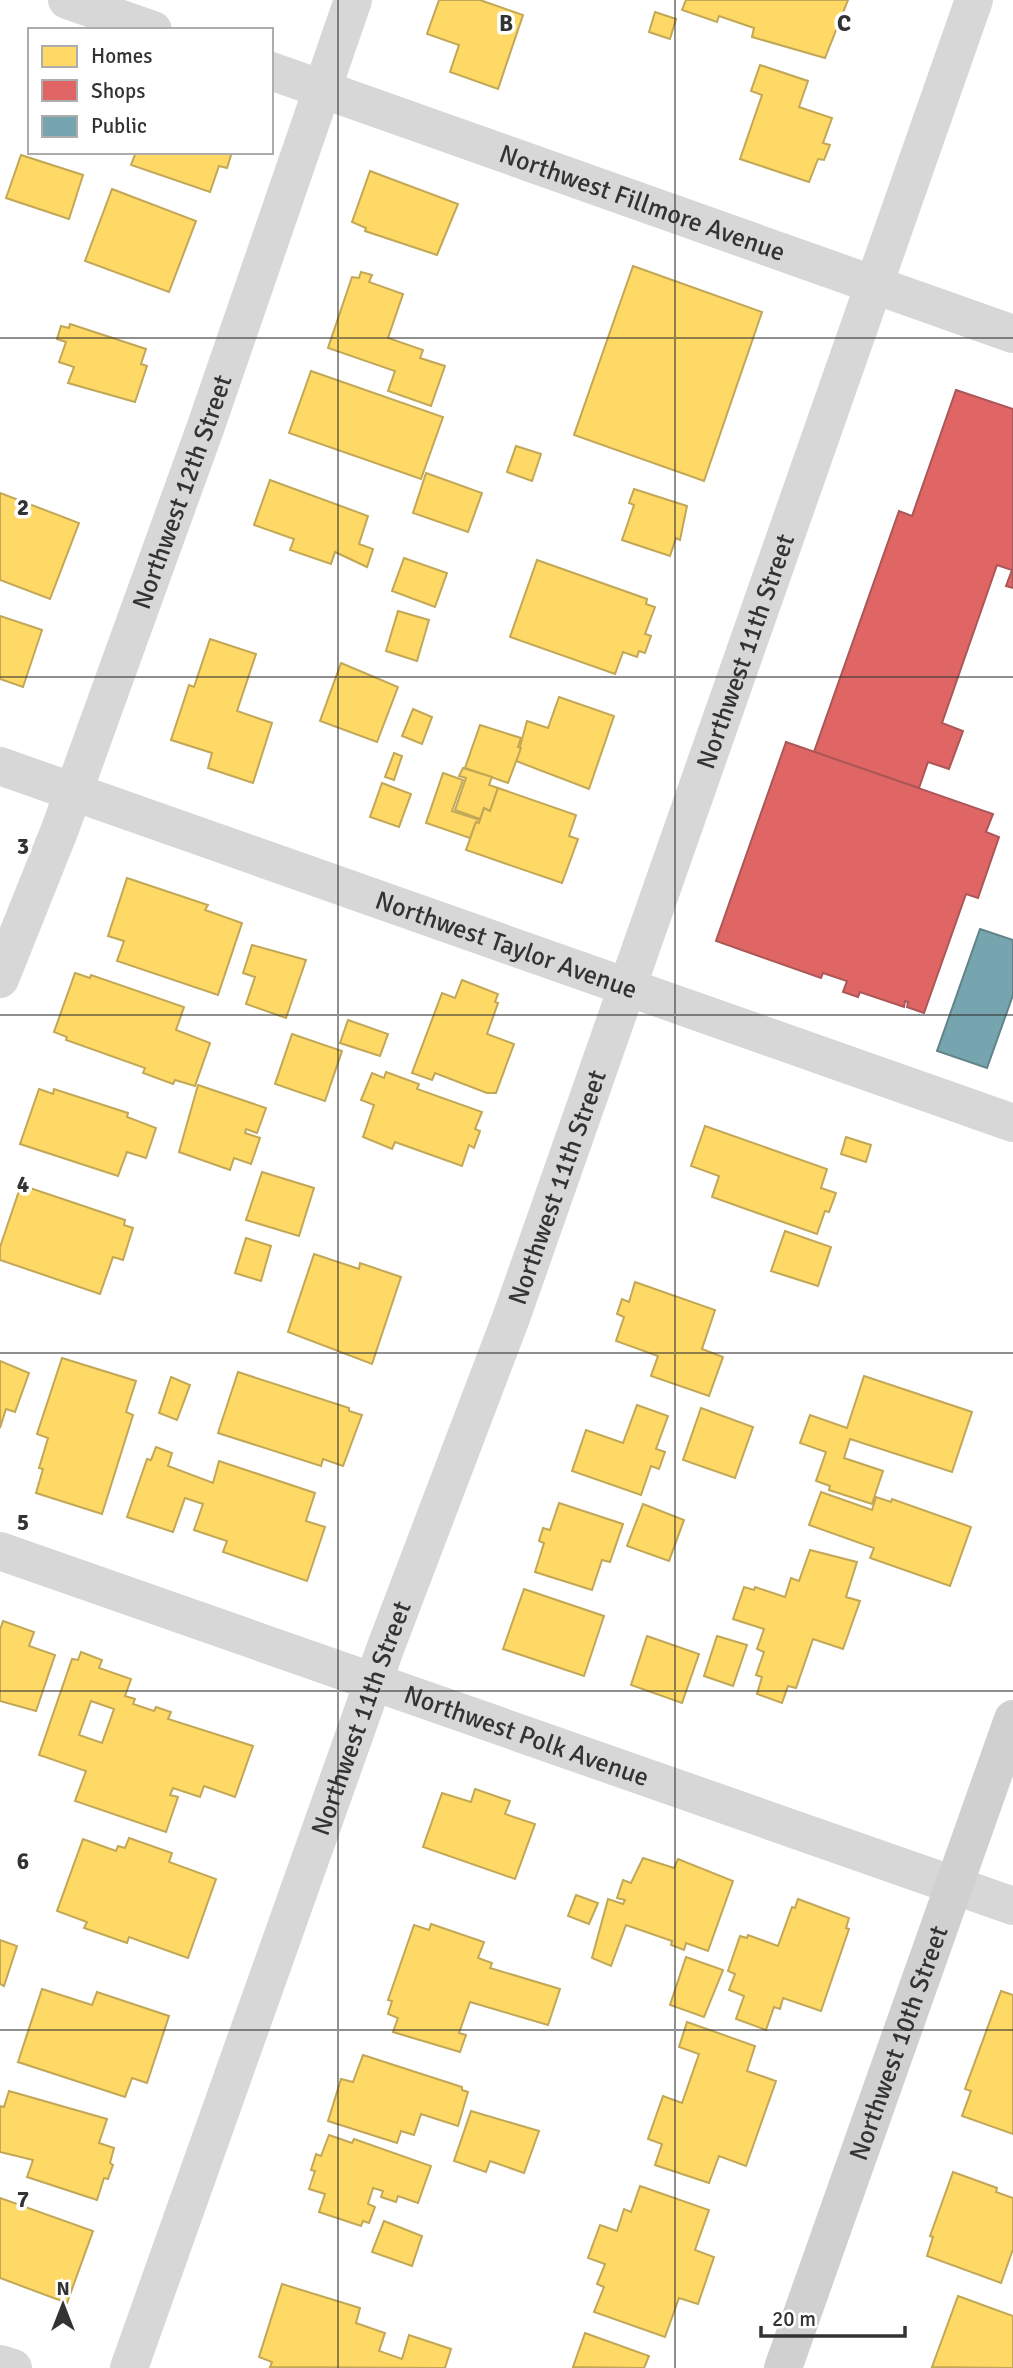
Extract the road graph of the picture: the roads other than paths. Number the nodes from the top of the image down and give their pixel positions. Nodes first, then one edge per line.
1 (67, 0) edge
2 (353, 0) edge
3 (974, 0) edge
4 (147, 28) edge
5 (273, 72) edge
6 (323, 89) junction
7 (874, 285) junction
8 (1013, 334) edge
9 (0, 766) edge
10 (73, 792) junction
11 (0, 979) edge
12 (627, 988) junction
13 (1013, 1123) edge
14 (0, 1551) edge
15 (374, 1684) junction
16 (1013, 1719) edge
17 (954, 1884) junction
18 (1013, 1906) edge
19 (0, 2364) edge
20 (13, 2368) edge
21 (129, 2368) edge
22 (783, 2368) edge

1 - 4 street
2 - 6 street, Northwest 12th Street
3 - 7 street, Northwest 11th Street
5 - 6 street, Northwest Fillmore Avenue
6 - 7 street, Northwest Fillmore Avenue
6 - 10 street, Northwest 12th Street
7 - 8 street, Northwest Fillmore Avenue
7 - 12 street, Northwest 11th Street
9 - 10 street, Northwest Taylor Avenue
10 - 11 street, Northwest 12th Street
10 - 12 street, Northwest Taylor Avenue
12 - 13 street, Northwest Taylor Avenue
12 - 15 street, Northwest 11th Street
14 - 15 street, Northwest Polk Avenue
15 - 17 street, Northwest Polk Avenue
15 - 21 street, Northwest 11th Street
16 - 17 street, Northwest 10th Street
17 - 18 street, Northwest Polk Avenue
17 - 22 street, Northwest 10th Street
19 - 20 street

